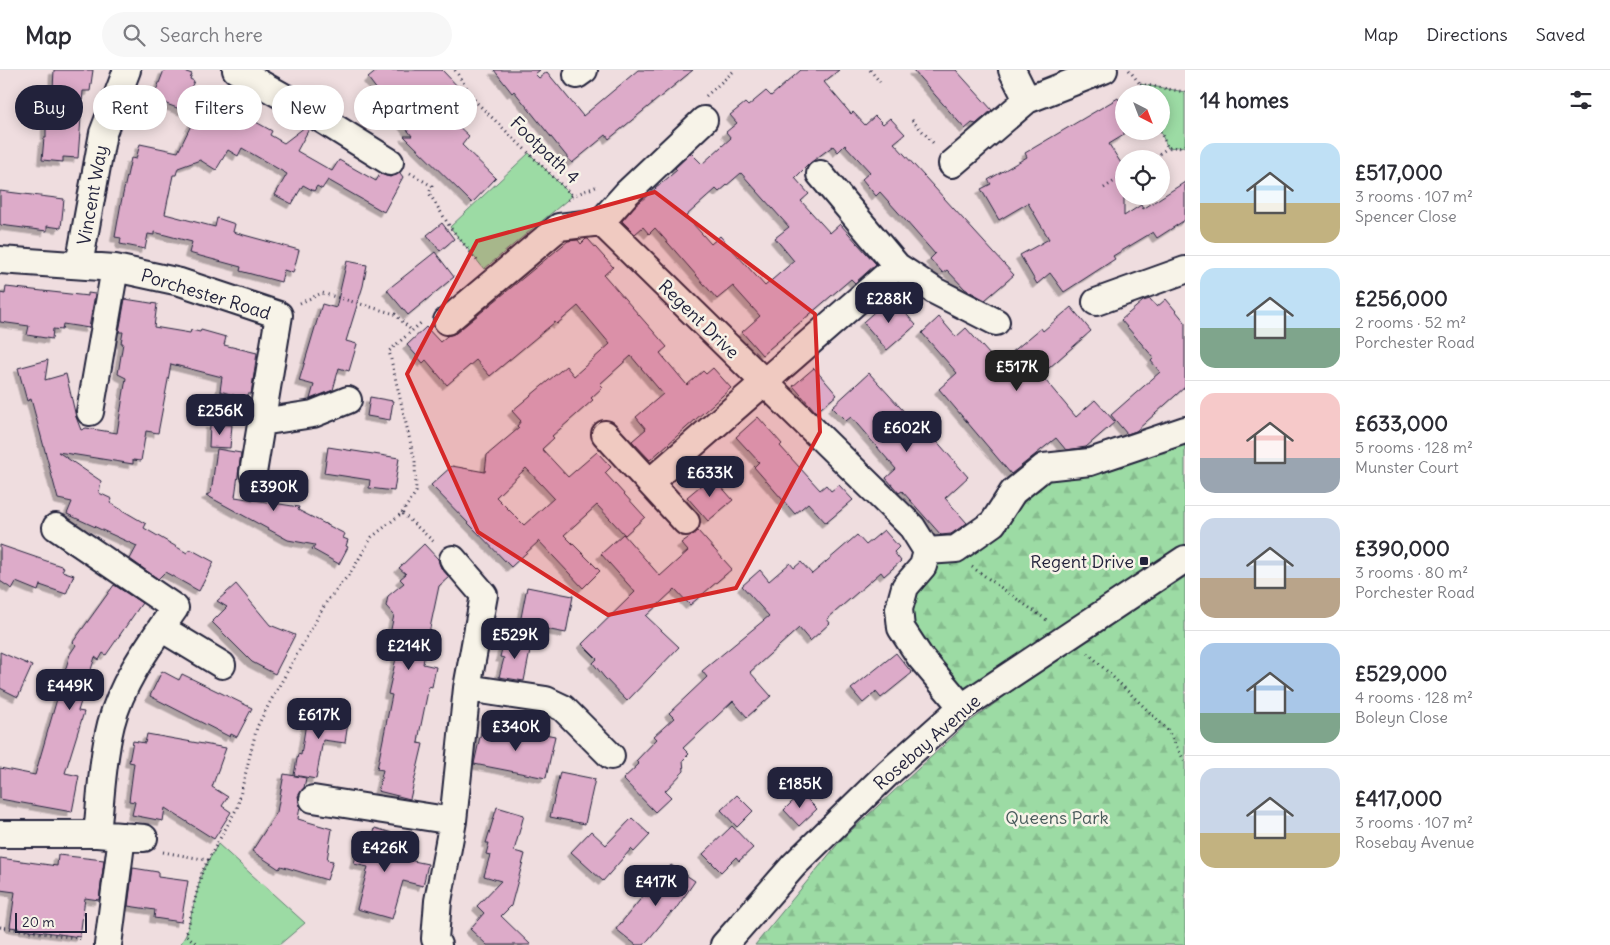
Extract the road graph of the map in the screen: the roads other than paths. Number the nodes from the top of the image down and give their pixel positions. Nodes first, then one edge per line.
1 (127, 70) edge
2 (236, 70) edge
3 (1012, 70) edge
4 (1104, 70) edge
5 (1027, 100) junction
6 (704, 120) dead end
7 (390, 162) road end
8 (952, 164) road end
9 (820, 174) dead end
10 (601, 222) junction
11 (0, 260) edge
12 (79, 265) junction
13 (897, 266) junction
14 (115, 268) junction
15 (1185, 270) edge
16 (1096, 302) dead end
17 (447, 321) dead end
18 (996, 322) dead end
19 (766, 383) junction
20 (348, 400) dead end
21 (90, 412) dead end
22 (261, 422) junction
23 (1185, 430) edge
24 (605, 434) dead end
25 (253, 473) dead end
26 (650, 482) junction
27 (686, 522) dead end
28 (56, 527) dead end
29 (927, 551) junction
30 (453, 559) road end
31 (1185, 559) edge
32 (161, 628) junction
33 (222, 665) dead end
34 (467, 688) junction
35 (962, 707) junction
36 (612, 756) dead end
37 (312, 799) dead end
38 (452, 821) junction
39 (0, 834) edge
40 (97, 834) junction
41 (108, 944) edge
42 (438, 945) edge
43 (724, 945) edge

1 - 12 street, Vincent Way
2 - 7 street
3 - 5 street
4 - 5 street
5 - 8 street
6 - 10 street
9 - 13 street
10 - 17 street
10 - 19 street, Regent Drive
11 - 12 street, Porchester Road
12 - 14 street, Porchester Road
13 - 18 street
13 - 19 street
14 - 21 street, Porchester Road
14 - 22 street, Porchester Road
15 - 16 street
19 - 26 street
19 - 29 street, Regent Drive
20 - 22 street
22 - 25 street, Porchester Road
23 - 29 street
24 - 26 street
26 - 27 street
28 - 32 street
29 - 35 street
30 - 34 street
31 - 35 street, Rosebay Avenue
32 - 33 street
32 - 40 street
34 - 36 street
34 - 38 street
35 - 43 street, Rosebay Avenue
37 - 38 street
38 - 42 street
39 - 40 street
40 - 41 street

